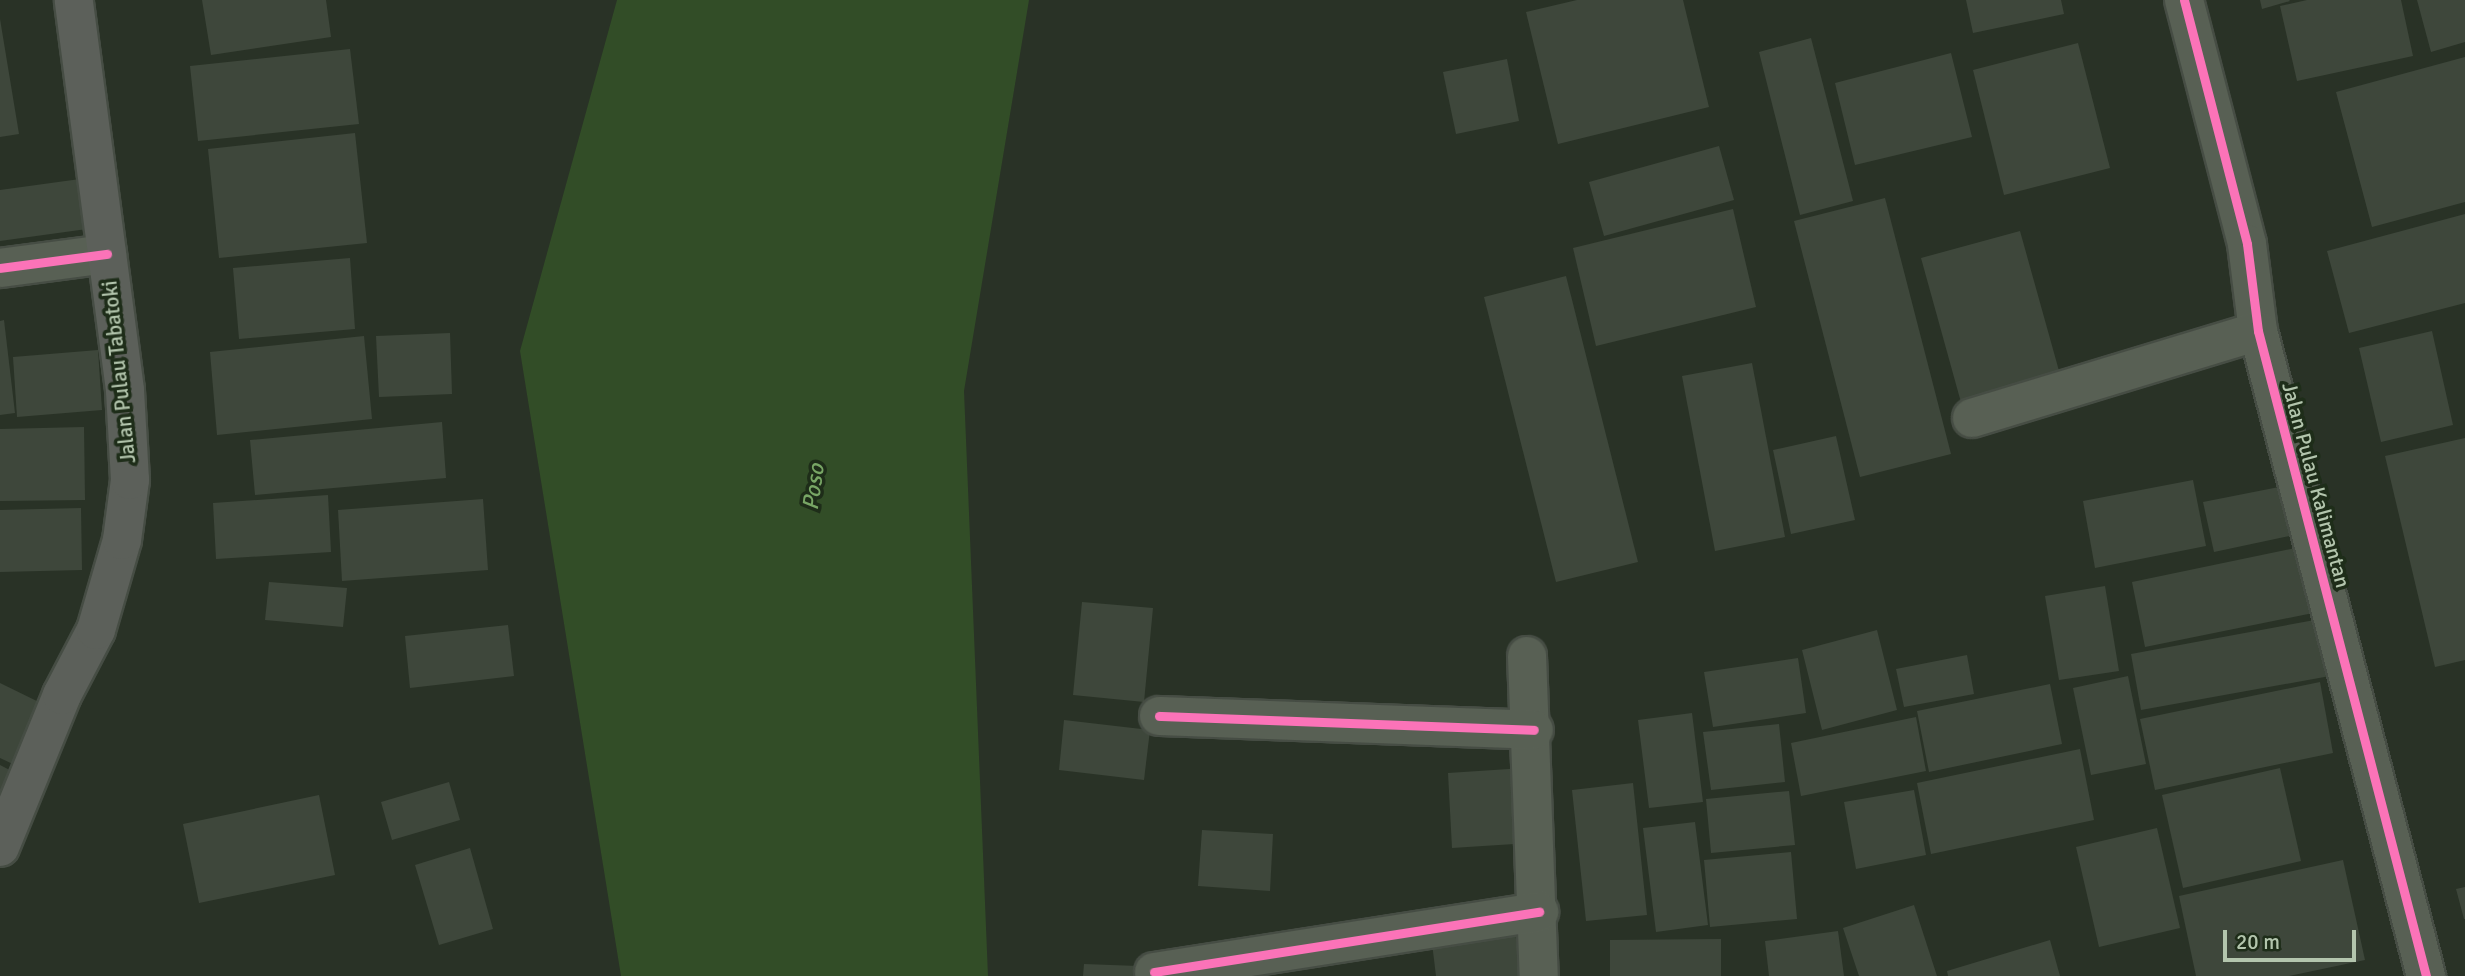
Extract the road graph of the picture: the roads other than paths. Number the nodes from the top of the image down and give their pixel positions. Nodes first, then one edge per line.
1 (74, 0) edge
2 (2184, 0) edge
3 (107, 254) junction
4 (0, 268) edge
5 (2258, 331) junction
6 (1972, 418) dead end
7 (1527, 656) dead end
8 (1159, 716) dead end
9 (1534, 730) junction
10 (0, 847) edge
11 (1539, 912) junction
12 (1154, 972) dead end
13 (1539, 976) edge
14 (2426, 976) edge

1 - 3 highway, Jalan Pulau Tabatoki
2 - 5 street, Jalan Pulau Kalimantan
3 - 4 street
3 - 10 highway, Jalan Pulau Tabatoki
5 - 6 street
5 - 14 street, Jalan Pulau Kalimantan
7 - 9 street
8 - 9 street
9 - 11 street
11 - 12 street
11 - 13 street

